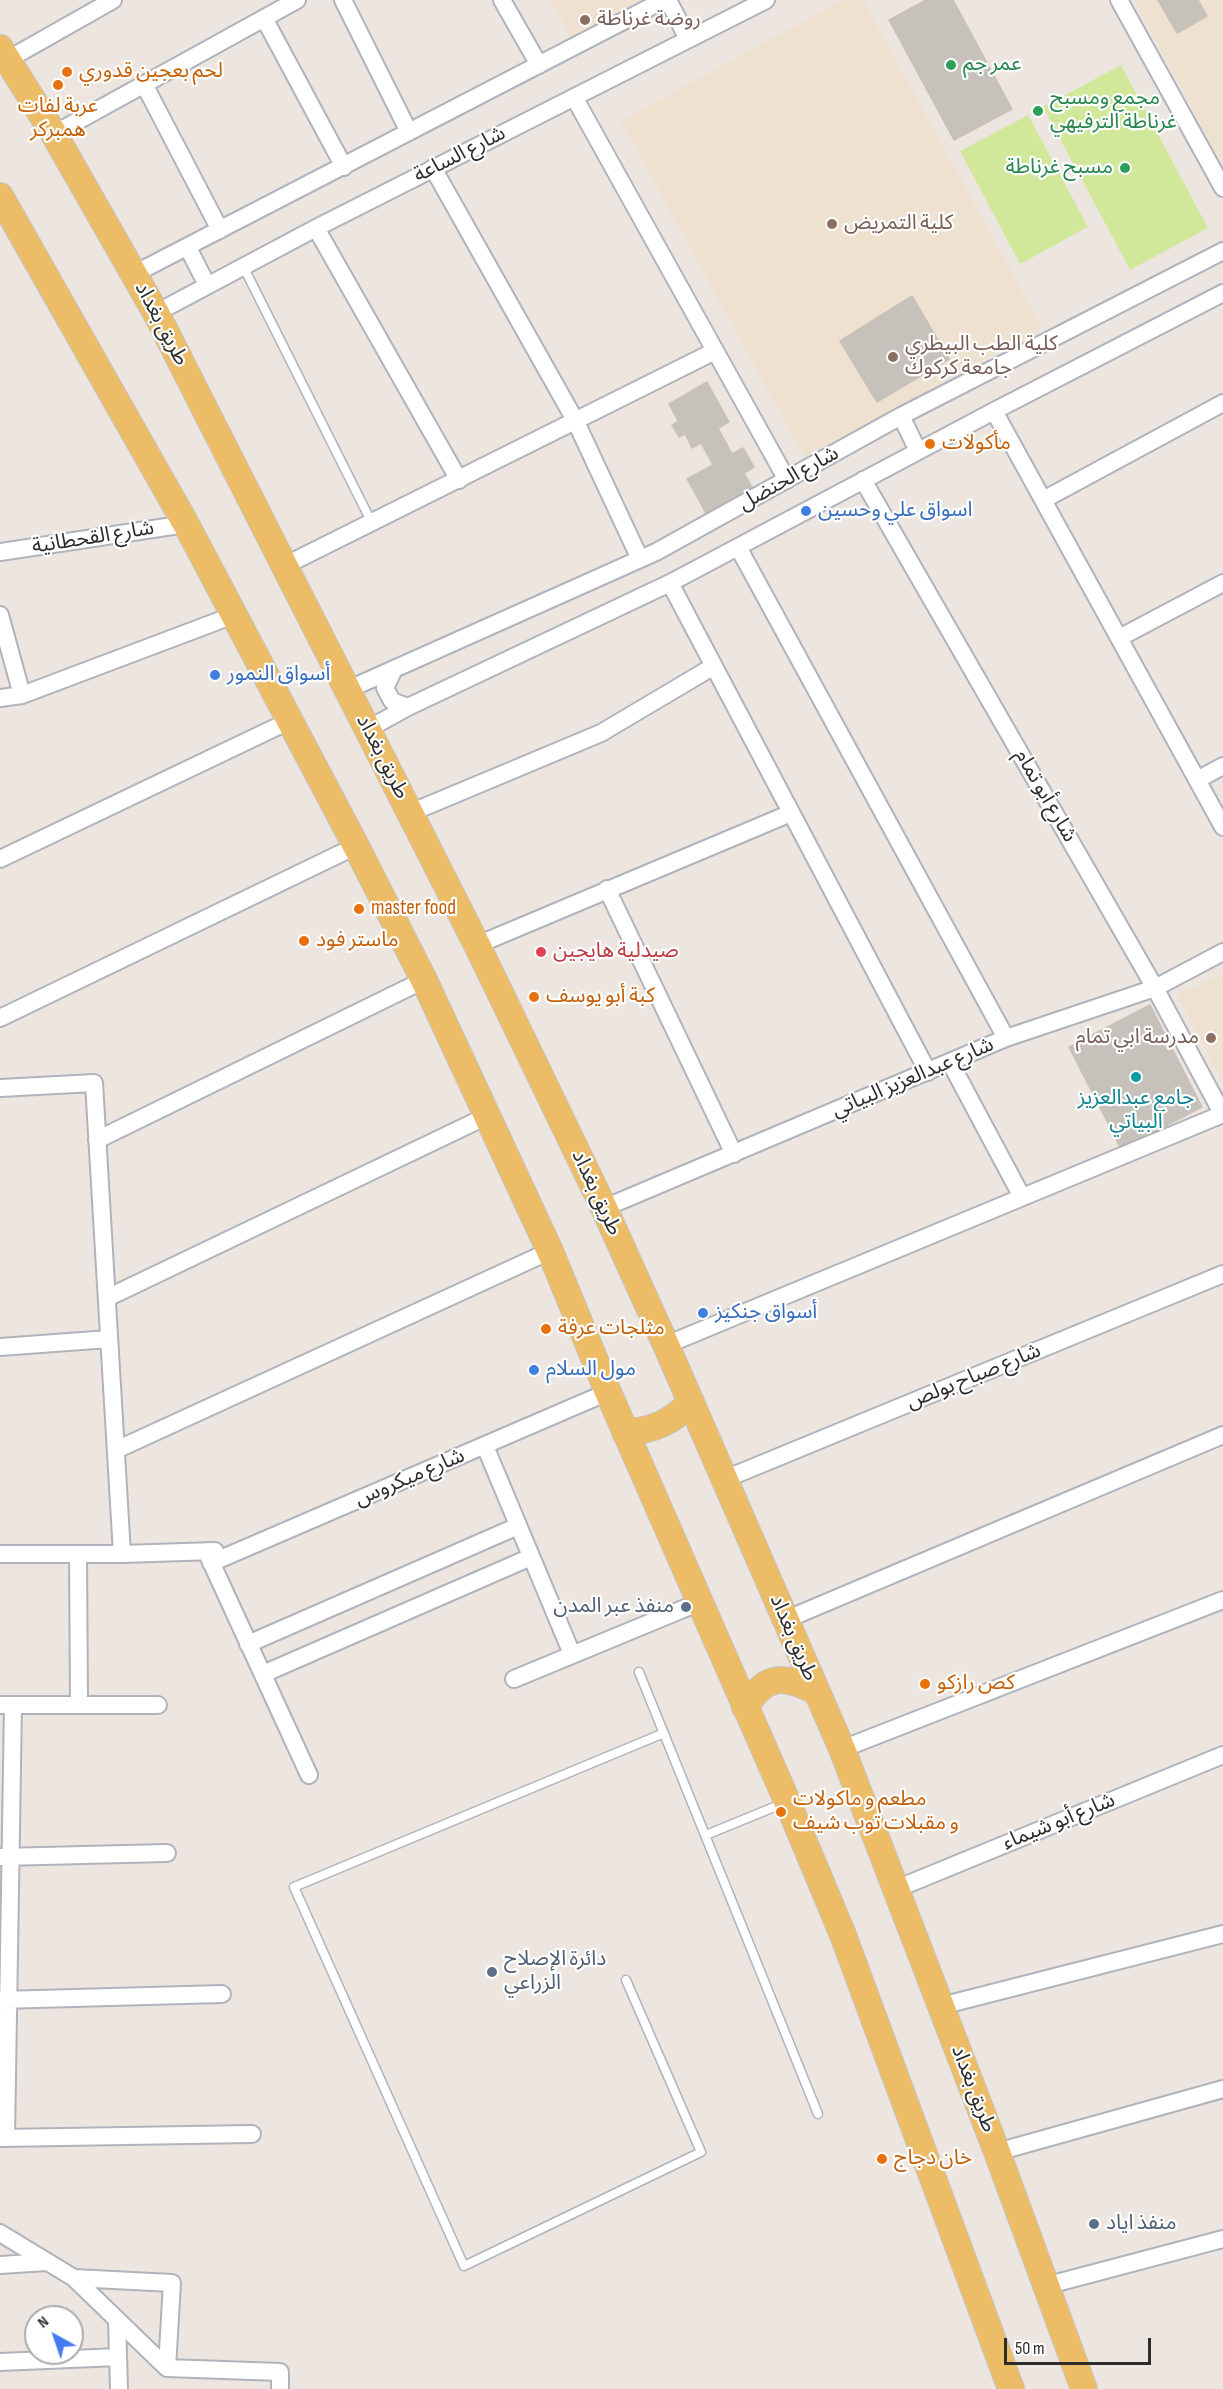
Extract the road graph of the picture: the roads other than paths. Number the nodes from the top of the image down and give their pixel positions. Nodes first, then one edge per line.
1 (113, 0) edge
2 (297, 0) edge
3 (343, 0) edge
4 (502, 0) edge
5 (666, 0) edge
6 (766, 0) edge
7 (1119, 0) edge
8 (264, 18) junction
9 (688, 39) junction
10 (4, 54) edge
11 (539, 65) junction
12 (144, 84) junction
13 (574, 97) junction
14 (409, 132) junction
15 (54, 134) junction
16 (344, 166) junction
17 (433, 168) junction
18 (1223, 188) edge
19 (0, 196) edge
20 (316, 228) junction
21 (220, 230) junction
22 (188, 248) junction
23 (1223, 251) edge
24 (243, 266) junction
25 (134, 274) junction
26 (207, 285) junction
27 (1223, 293) edge
28 (156, 313) junction
29 (715, 351) junction
30 (1223, 403) edge
31 (994, 411) junction
32 (901, 416) junction
33 (575, 420) junction
34 (918, 451) junction
35 (459, 480) junction
36 (787, 480) junction
37 (863, 480) junction
38 (1043, 500) junction
39 (372, 522) junction
40 (186, 524) junction
41 (2, 547) edge
42 (738, 547) junction
43 (640, 559) junction
44 (284, 566) junction
45 (670, 583) junction
46 (1223, 583) edge
47 (0, 615) edge
48 (234, 615) junction
49 (1119, 638) junction
50 (714, 666) junction
51 (394, 669) junction
52 (347, 690) junction
53 (22, 695) junction
54 (0, 698) edge
55 (408, 707) junction
56 (289, 721) junction
57 (368, 729) junction
58 (1223, 766) edge
59 (1197, 780) junction
60 (410, 813) junction
61 (791, 813) junction
62 (1223, 827) edge
63 (356, 846) junction
64 (0, 859) edge
65 (607, 889) junction
66 (477, 945) junction
67 (1223, 952) edge
68 (424, 980) junction
69 (1155, 987) junction
70 (0, 1018) edge
71 (1006, 1038) junction
72 (950, 1062) junction
73 (928, 1072) junction
74 (0, 1088) edge
75 (1223, 1114) edge
76 (487, 1116) junction
77 (97, 1140) junction
78 (734, 1154) junction
79 (1022, 1197) junction
80 (604, 1208) junction
81 (550, 1251) junction
82 (1223, 1274) edge
83 (107, 1298) junction
84 (109, 1339) junction
85 (666, 1345) junction
86 (0, 1347) edge
87 (608, 1392) junction
88 (691, 1402) junction
89 (626, 1432) junction
90 (1223, 1435) edge
91 (485, 1446) junction
92 (116, 1450) junction
93 (724, 1479) junction
94 (518, 1526) junction
95 (0, 1554) edge
96 (78, 1554) junction
97 (122, 1554) junction
98 (209, 1557) junction
99 (531, 1557) junction
100 (1223, 1600) edge
101 (700, 1602) junction
102 (785, 1620) junction
103 (248, 1644) junction
104 (572, 1654) junction
105 (639, 1672) dead end
106 (263, 1674) junction
107 (514, 1679) dead end
108 (817, 1692) junction
109 (6, 1705) edge
110 (79, 1705) junction
111 (158, 1705) dead end
112 (745, 1707) junction
113 (664, 1733) junction
114 (842, 1749) junction
115 (1223, 1755) edge
116 (309, 1775) dead end
117 (787, 1801) junction
118 (706, 1835) junction
119 (167, 1853) dead end
120 (5, 1857) edge
121 (896, 1889) junction
122 (1223, 1934) edge
123 (626, 1980) dead end
124 (222, 1994) dead end
125 (4, 2000) edge
126 (941, 2006) junction
127 (1223, 2089) edge
128 (818, 2114) dead end
129 (252, 2134) dead end
130 (3, 2138) edge
131 (997, 2152) junction
132 (0, 2234) edge
133 (1223, 2239) edge
134 (47, 2262) junction
135 (0, 2265) edge
136 (74, 2278) junction
137 (1045, 2286) junction
138 (117, 2320) junction
139 (118, 2357) junction
140 (0, 2362) edge
141 (167, 2368) junction
142 (119, 2389) edge
143 (280, 2389) edge
144 (1011, 2389) edge
145 (1084, 2389) edge

1 - 10 street
2 - 8 street
3 - 14 street
4 - 11 street
5 - 9 street
5 - 11 street, شارع الساعة
6 - 9 street, شارع الساعة
7 - 18 street
8 - 12 street
8 - 16 street
9 - 13 street, شارع الساعة
10 - 15 main road, طريق بغداد
11 - 14 street, شارع الساعة
12 - 15 street
12 - 21 street
13 - 17 street, شارع الساعة
13 - 29 street
14 - 16 street, شارع الساعة
15 - 25 main road, طريق بغداد
16 - 21 street, شارع الساعة
17 - 20 street, شارع الساعة
17 - 33 street
19 - 40 main road
20 - 24 street, شارع الساعة
20 - 35 street
21 - 22 street, شارع الساعة
22 - 25 street, شارع الساعة
22 - 26 street
23 - 32 street, شارع الحنضل
24 - 26 street, شارع الساعة
24 - 39 lane
25 - 28 main road, طريق بغداد
26 - 28 street, شارع الساعة
27 - 31 street, شارع الحنضل
28 - 44 main road, طريق بغداد
29 - 33 street
29 - 36 street
30 - 38 street
31 - 34 street, شارع الحنضل
31 - 38 street
32 - 34 street
32 - 36 street, شارع الحنضل
33 - 35 street
33 - 43 street
34 - 37 street, شارع الحنضل
35 - 39 street
36 - 43 street, شارع الحنضل
37 - 42 street, شارع الحنضل
37 - 69 street, شارع أبو تمام
38 - 49 street
39 - 44 street
40 - 41 street, شارع القحطانية
40 - 48 main road
42 - 45 street, شارع الحنضل
42 - 71 street
43 - 51 street, شارع الحنضل
44 - 52 main road, طريق بغداد
45 - 50 street
45 - 55 street, شارع الحنضل
46 - 49 street
47 - 53 street
48 - 53 street
48 - 56 main road
49 - 59 street
50 - 60 street
50 - 61 street
51 - 52 street, شارع الحنضل
51 - 55 street
52 - 57 main road, طريق بغداد
53 - 54 street
55 - 57 street, شارع الحنضل
56 - 63 main road
56 - 64 street
57 - 60 main road, طريق بغداد
58 - 59 street
59 - 62 street
60 - 66 main road, طريق بغداد
61 - 65 street
61 - 73 street
63 - 68 main road
63 - 70 street
65 - 66 street
65 - 78 street
66 - 80 main road, طريق بغداد
67 - 69 street, شارع عبدالعزيز البياتي
68 - 76 main road
68 - 77 street
69 - 71 street, شارع عبدالعزيز البياتي
69 - 75 street, شارع أبو تمام
71 - 72 street, شارع عبدالعزيز البياتي
72 - 73 street, شارع عبدالعزيز البياتي
72 - 79 street
73 - 78 street, شارع عبدالعزيز البياتي
74 - 77 street
75 - 79 street
76 - 81 main road
76 - 83 street
77 - 83 street
78 - 80 street, شارع عبدالعزيز البياتي
79 - 85 street
80 - 85 main road, طريق بغداد
81 - 87 main road
81 - 92 street
82 - 93 street, شارع صباح بولص
83 - 84 street
84 - 86 street
84 - 92 street
85 - 88 main road, طريق بغداد
87 - 89 main road
87 - 91 street, شارع ميكروس
88 - 89 main road
88 - 93 main road, طريق بغداد
89 - 101 main road
90 - 102 street
91 - 94 street
91 - 98 street, شارع ميكروس
92 - 97 street
93 - 102 main road, طريق بغداد
94 - 99 street
94 - 103 street
95 - 96 street
96 - 97 street
96 - 110 street
97 - 98 street
98 - 103 street
99 - 104 street
99 - 106 street
100 - 114 street
101 - 104 street
101 - 112 main road
102 - 108 main road, طريق بغداد
103 - 106 street
104 - 107 street
105 - 113 lane
106 - 116 street
108 - 112 main road
108 - 114 main road, طريق بغداد
109 - 110 street
109 - 120 street
110 - 111 street
112 - 117 main road
113 - 118 lane
113 - 123 lane
114 - 121 main road, طريق بغداد
115 - 121 street, شارع أبو شيماء
117 - 118 lane
117 - 144 main road
118 - 128 lane
119 - 120 street
120 - 125 street
121 - 126 main road, طريق بغداد
122 - 126 street
124 - 125 street
125 - 130 street
126 - 131 main road, طريق بغداد
127 - 131 street
129 - 130 street
131 - 137 main road, طريق بغداد
132 - 134 street
133 - 137 street
134 - 135 street
134 - 136 street
136 - 138 street
136 - 141 street
137 - 145 main road, طريق بغداد
138 - 139 street
138 - 141 street
139 - 140 street
139 - 142 street
141 - 143 street

